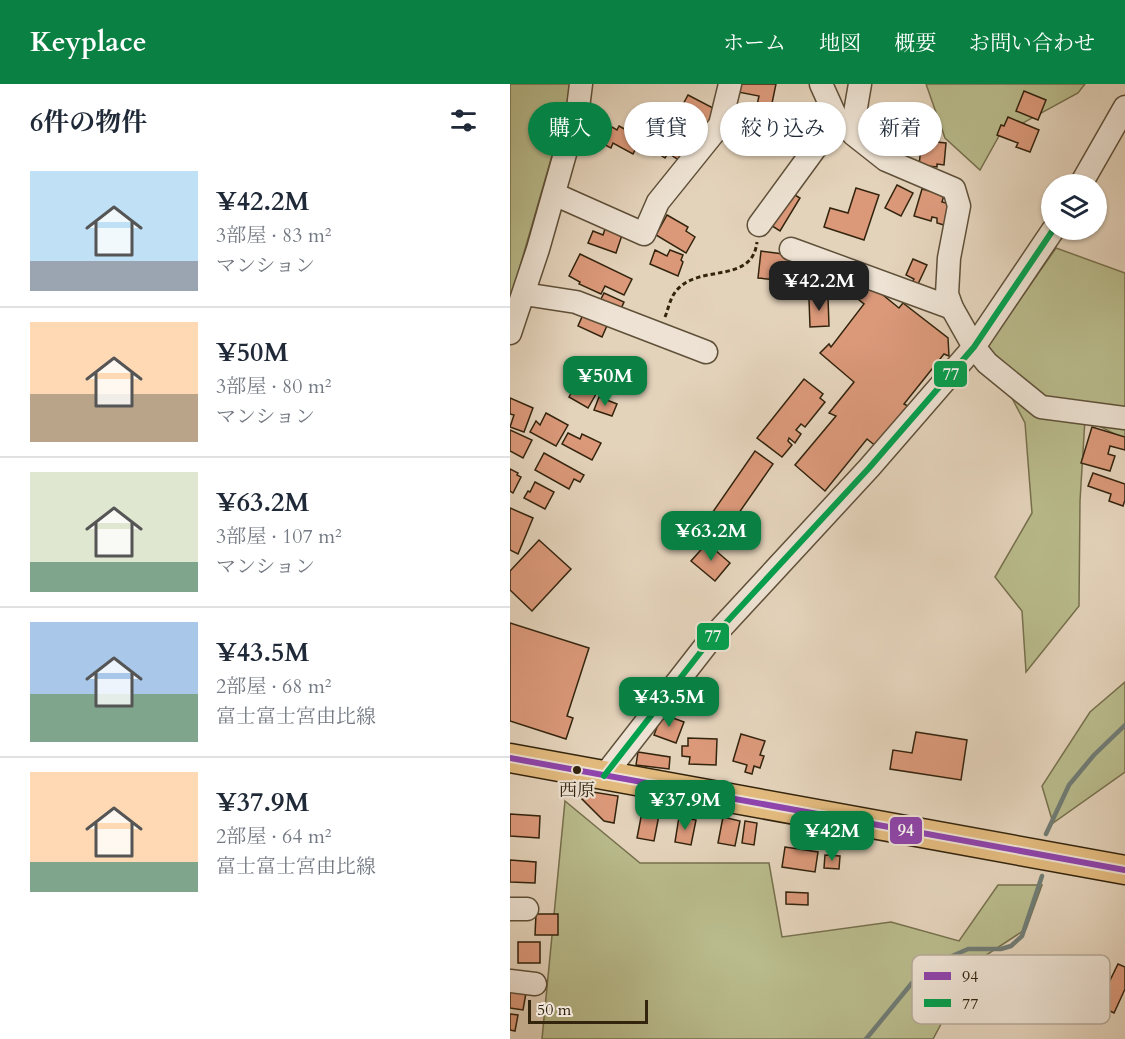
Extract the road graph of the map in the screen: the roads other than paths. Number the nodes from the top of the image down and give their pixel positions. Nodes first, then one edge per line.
1 (581, 84) edge
2 (730, 84) edge
3 (821, 84) edge
4 (860, 84) edge
5 (831, 102) edge
6 (1125, 106) edge
7 (846, 128) joint
8 (809, 156) edge
9 (1087, 174) edge
10 (554, 195) junction
11 (759, 225) road end
12 (1046, 240) edge
13 (791, 249) dead end
14 (524, 294) junction
15 (952, 308) junction
16 (510, 333) edge
17 (974, 347) junction
18 (706, 352) dead end
19 (1125, 418) edge
20 (510, 758) edge
21 (604, 776) junction
22 (1112, 868) edge
23 (510, 981) edge
24 (535, 984) dead end

1 - 10 street
2 - 10 street
3 - 5 street
4 - 7 street
6 - 9 street
7 - 15 street
8 - 11 street
10 - 14 street
12 - 17 street
13 - 15 street
14 - 16 street
14 - 18 street
15 - 17 street
17 - 19 street
17 - 21 street
20 - 21 main road
21 - 22 main road
23 - 24 street

